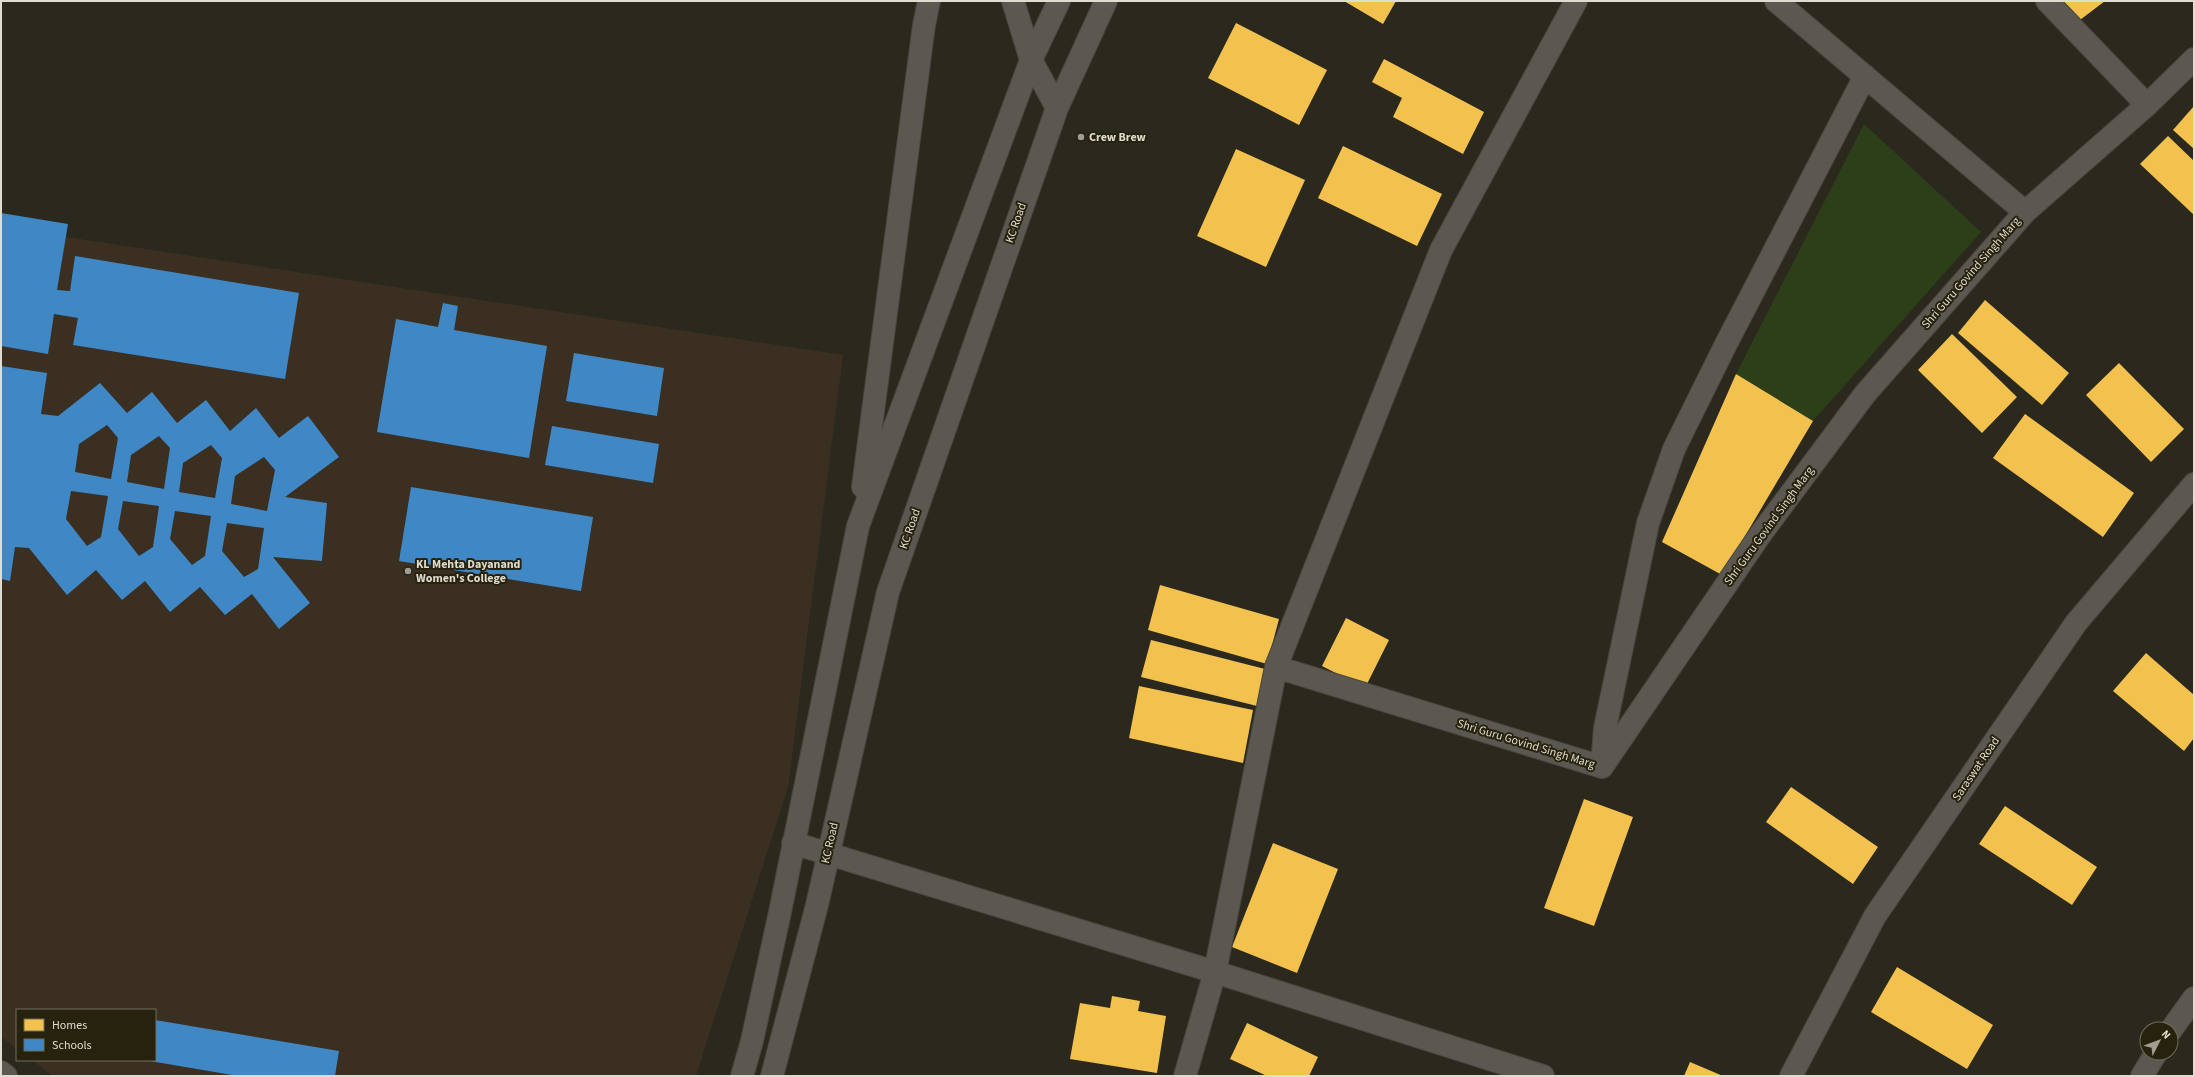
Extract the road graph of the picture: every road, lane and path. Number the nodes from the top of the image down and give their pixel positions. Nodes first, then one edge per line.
1 (929, 1) edge
2 (1013, 1) edge
3 (1058, 1) edge
4 (1106, 1) edge
5 (1576, 1) edge
6 (1776, 1) edge
7 (2047, 1) edge
8 (2194, 59) edge
9 (1031, 60) junction
10 (1865, 76) junction
11 (2147, 105) junction
12 (1057, 108) junction
13 (2025, 212) junction
14 (2194, 484) edge
15 (858, 526) junction
16 (1276, 667) junction
17 (1602, 767) junction
18 (793, 843) junction
19 (828, 854) junction
20 (1215, 972) junction
21 (2194, 998) edge
22 (2177, 1021) edge
23 (2151, 1061) edge
24 (1, 1072) edge
25 (6, 1076) edge
26 (742, 1076) edge
27 (772, 1076) edge
28 (1185, 1076) edge
29 (1543, 1076) edge
30 (1791, 1076) edge
31 (2142, 1076) edge

1 - 15 street
2 - 9 street
3 - 9 street
4 - 12 street, KC Road
5 - 16 street
6 - 10 street
7 - 11 street
8 - 11 street, Shri Guru Govind Singh Marg
9 - 12 street
9 - 15 street
10 - 13 street
10 - 17 street
11 - 13 street, Shri Guru Govind Singh Marg
12 - 19 street, KC Road
13 - 17 street, Shri Guru Govind Singh Marg
14 - 30 street, Saraswat Road
15 - 18 street
16 - 17 street, Shri Guru Govind Singh Marg
16 - 20 street
18 - 19 street
18 - 26 street
19 - 20 street
19 - 27 street, KC Road
20 - 28 street
20 - 29 street
21 - 22 street
23 - 31 street
24 - 25 street

